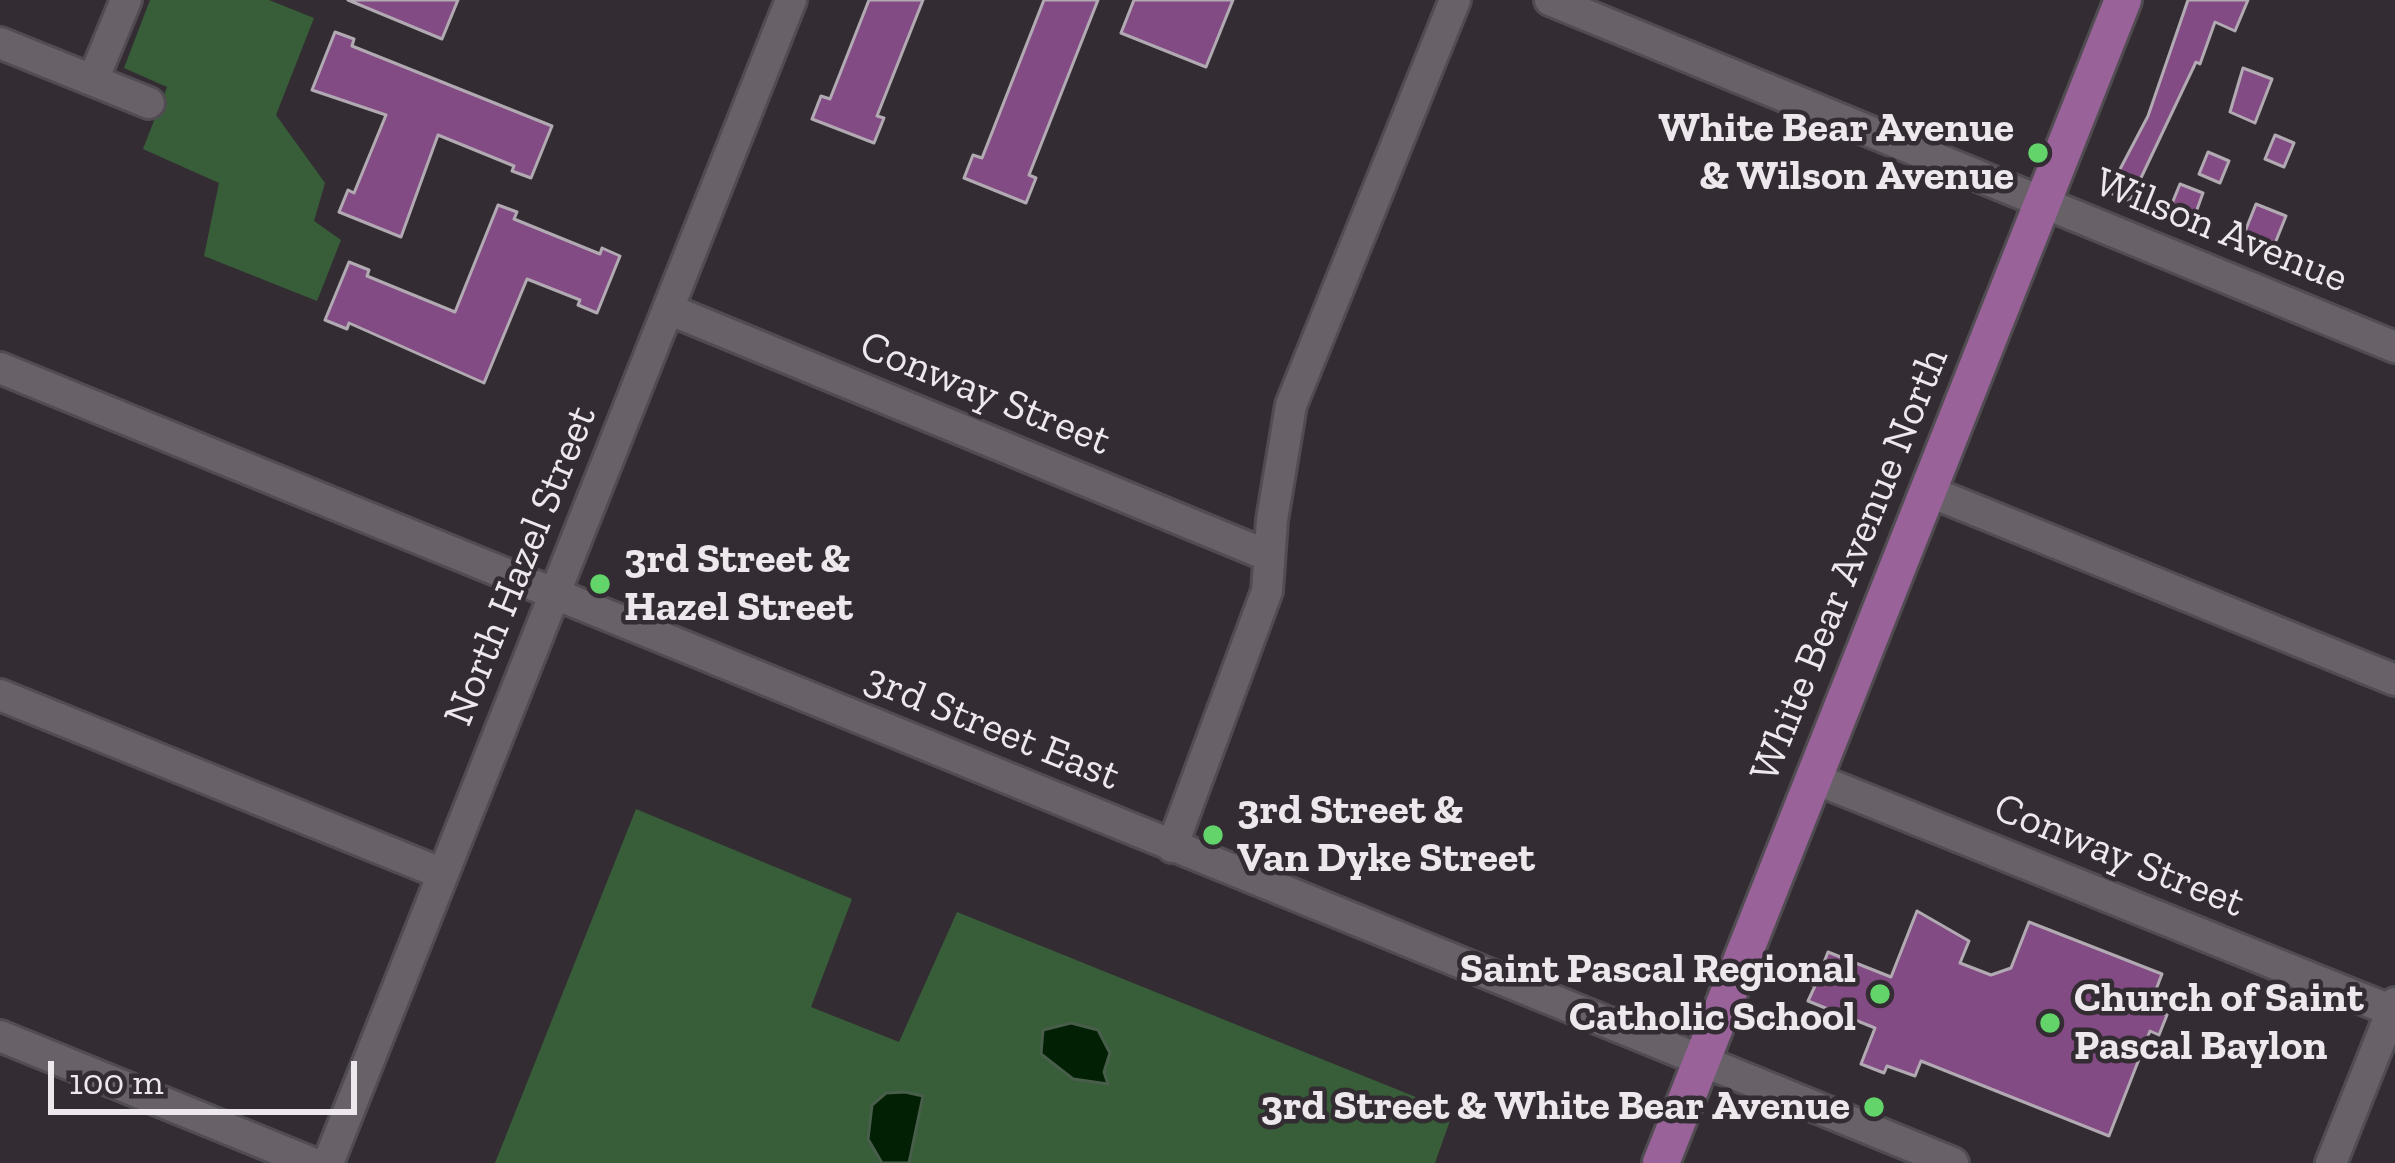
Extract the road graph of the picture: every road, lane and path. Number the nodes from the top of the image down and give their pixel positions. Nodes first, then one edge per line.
1 (126, 0) edge
2 (791, 0) edge
3 (1455, 0) edge
4 (1550, 0) edge
5 (2123, 0) edge
6 (0, 43) edge
7 (93, 80) junction
8 (149, 103) dead end
9 (2043, 203) junction
10 (668, 309) junction
11 (2395, 346) edge
12 (0, 368) edge
13 (1928, 491) junction
14 (1269, 556) junction
15 (556, 594) junction
16 (2395, 680) edge
17 (0, 695) edge
18 (1813, 778) junction
19 (1172, 847) junction
20 (443, 874) junction
21 (2394, 1009) edge
22 (0, 1036) edge
23 (1701, 1063) junction
24 (312, 1163) edge
25 (328, 1163) edge
26 (1661, 1163) edge
27 (1953, 1163) edge
28 (2331, 1163) edge

1 - 7 street
2 - 10 street, North Hazel Street
3 - 14 street
4 - 9 street, Wilson Avenue
5 - 9 main road, White Bear Avenue North
6 - 7 street
7 - 8 street
9 - 11 street, Wilson Avenue
9 - 13 main road, White Bear Avenue North
10 - 14 street, Conway Street
10 - 15 street, North Hazel Street
12 - 15 street, 3rd Street East
13 - 16 street
13 - 18 main road, White Bear Avenue North
14 - 19 street
15 - 19 street, 3rd Street East
15 - 20 street, North Hazel Street
17 - 20 street
18 - 21 street, Conway Street
18 - 23 main road, White Bear Avenue North
19 - 23 street, 3rd Street East
20 - 25 street, North Hazel Street
21 - 28 street
22 - 24 street
23 - 26 main road, White Bear Avenue North
23 - 27 street, 3rd Street East

